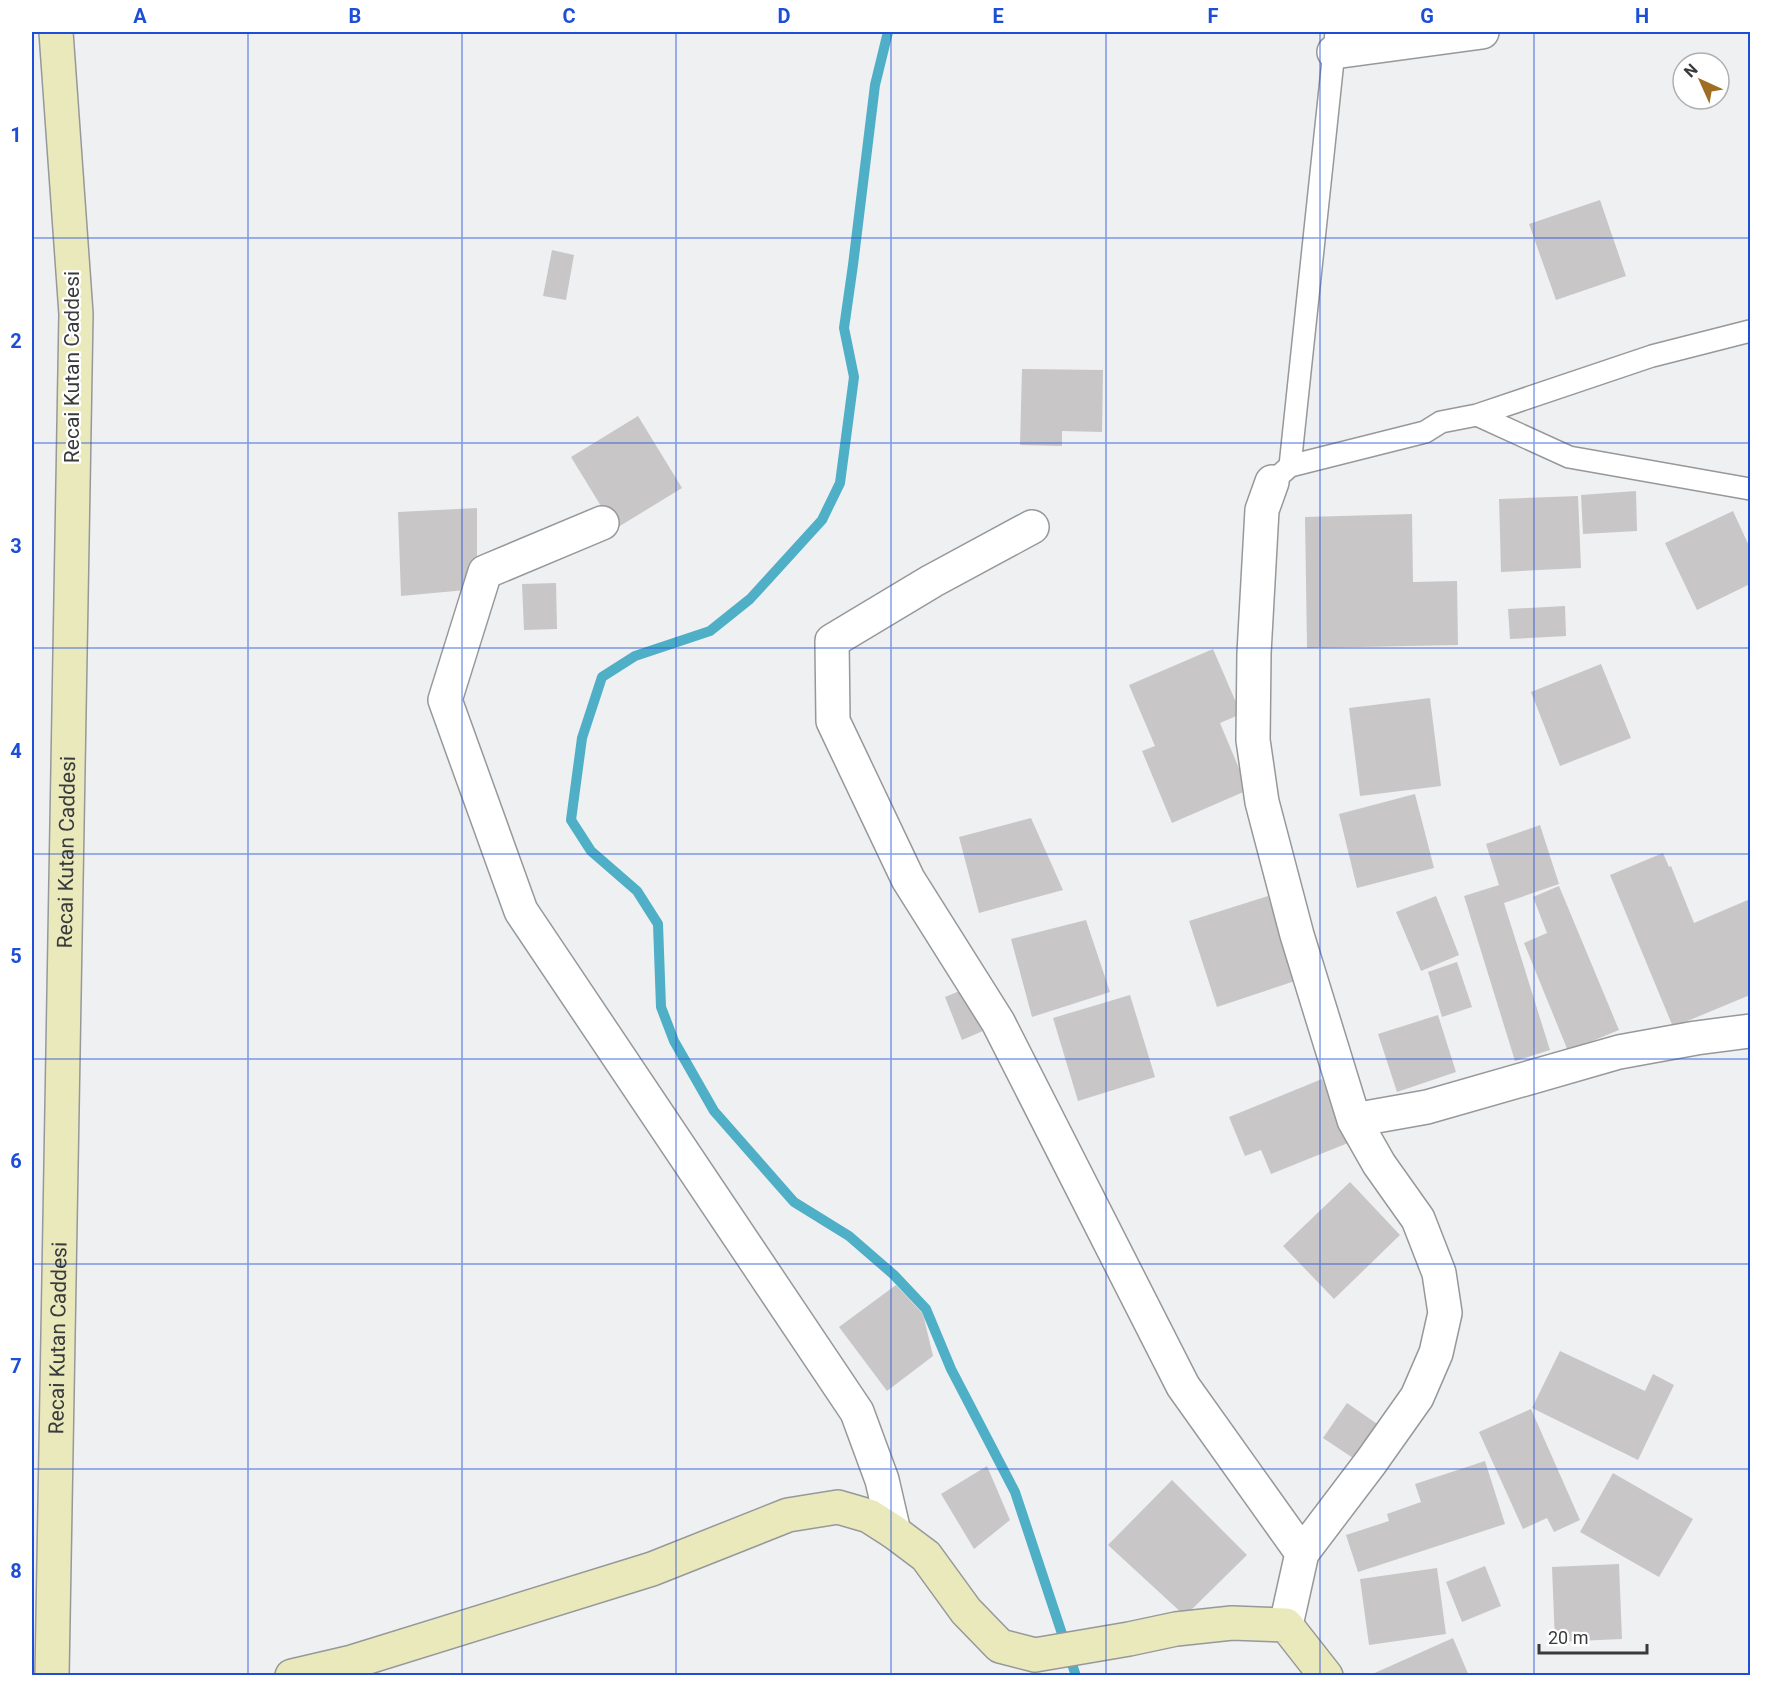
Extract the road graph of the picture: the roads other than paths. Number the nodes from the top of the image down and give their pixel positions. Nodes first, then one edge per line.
1 (56, 32) edge
2 (1482, 32) edge
3 (1335, 42) edge
4 (1750, 331) edge
5 (1478, 415) junction
6 (1281, 474) junction
7 (1750, 489) edge
8 (602, 523) dead end
9 (1032, 527) dead end
10 (1750, 1031) edge
11 (1354, 1120) junction
12 (894, 1532) junction
13 (1302, 1553) junction
14 (1286, 1625) junction
15 (51, 1676) edge
16 (292, 1676) edge
17 (1326, 1676) edge

1 - 15 main road, Recai Kutan Caddesi
2 - 3 street
3 - 6 lane
4 - 5 lane
5 - 6 lane
5 - 7 lane
6 - 11 street
8 - 12 street
9 - 13 street
10 - 11 street
11 - 13 street
12 - 14 main road
12 - 16 main road
13 - 14 street
14 - 17 main road

